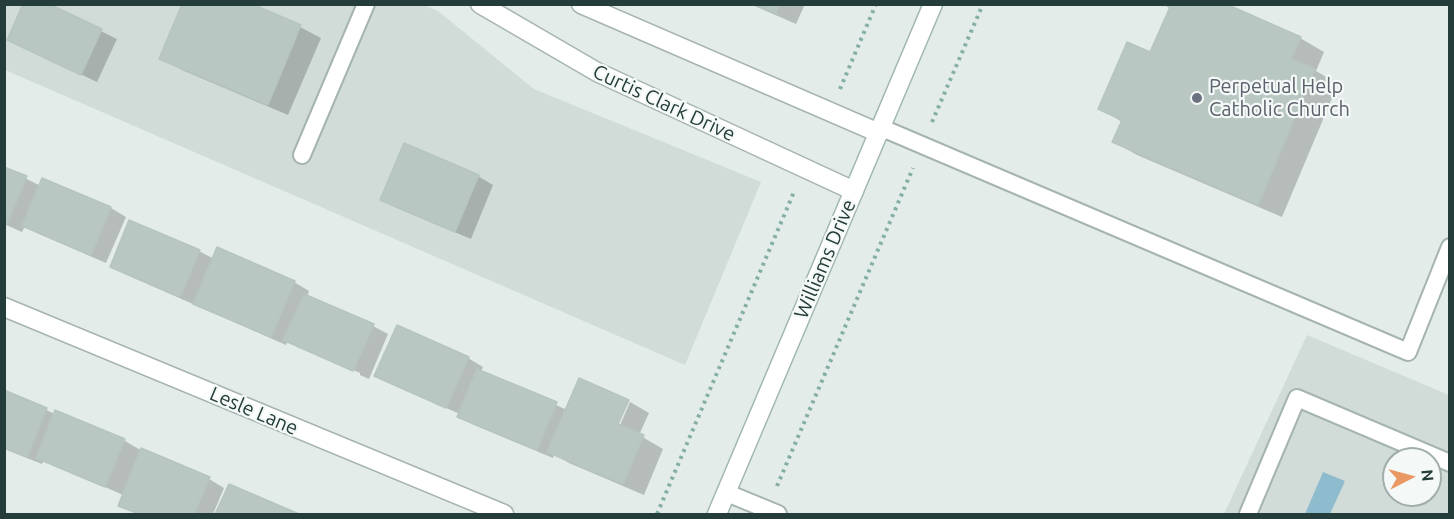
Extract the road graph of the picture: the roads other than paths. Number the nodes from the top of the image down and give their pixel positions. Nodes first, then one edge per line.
1 (366, 4) edge
2 (480, 4) edge
3 (581, 4) edge
4 (933, 4) edge
5 (881, 131) junction
6 (302, 155) dead end
7 (854, 191) junction
8 (1449, 247) edge
9 (4, 308) edge
10 (1449, 463) edge
11 (727, 493) junction
12 (773, 512) edge
13 (504, 514) edge
14 (717, 514) edge
15 (1248, 514) edge

1 - 6 lane
2 - 7 street, Curtis Clark Drive
3 - 5 street
4 - 5 street, Williams Drive
5 - 7 street, Williams Drive
5 - 8 lane
7 - 11 street, Williams Drive
9 - 13 street, Lesle Lane
10 - 15 lane
11 - 12 lane
11 - 14 street, Williams Drive

